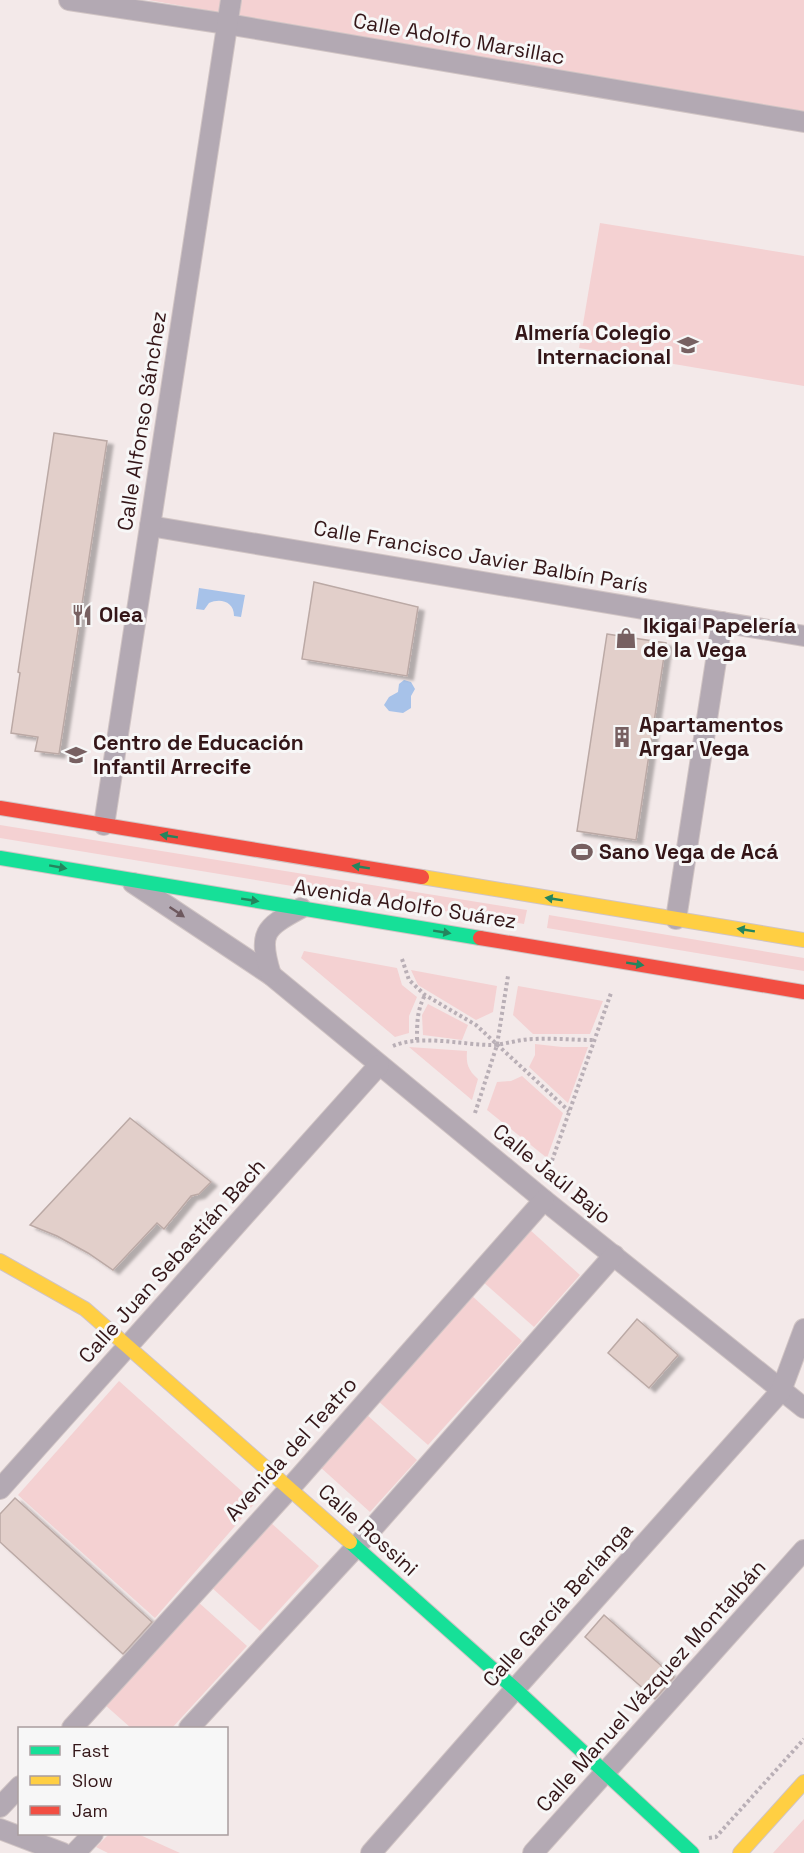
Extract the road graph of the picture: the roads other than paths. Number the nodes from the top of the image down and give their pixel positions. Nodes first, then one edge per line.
1 (69, 0) edge
2 (231, 0) edge
3 (227, 24) junction
4 (804, 122) edge
5 (150, 526) junction
6 (723, 622) junction
7 (804, 636) edge
8 (0, 808) edge
9 (104, 825) junction
10 (0, 858) edge
11 (128, 880) junction
12 (301, 908) junction
13 (676, 919) junction
14 (804, 940) edge
15 (271, 975) junction
16 (804, 992) edge
17 (379, 1065) junction
18 (544, 1200) junction
19 (614, 1255) junction
20 (0, 1261) edge
21 (804, 1329) edge
22 (128, 1346) junction
23 (781, 1391) junction
24 (804, 1408) edge
25 (290, 1488) junction
26 (0, 1489) edge
27 (356, 1547) junction
28 (804, 1550) edge
29 (514, 1689) junction
30 (73, 1727) edge
31 (190, 1727) edge
32 (604, 1774) junction
33 (804, 1782) edge
34 (18, 1788) edge
35 (0, 1807) edge
36 (0, 1829) edge
37 (91, 1835) edge
38 (25, 1847) edge
39 (63, 1853) edge
40 (75, 1853) edge
41 (371, 1853) edge
42 (533, 1853) edge
43 (692, 1853) edge
44 (740, 1853) edge

1 - 3 street, Calle Adolfo Marsillac
2 - 3 street, Calle Alfonso Sánchez
3 - 4 street, Calle Adolfo Marsillac
3 - 5 street, Calle Alfonso Sánchez
5 - 6 street, Calle Francisco Javier Balbín París
5 - 9 street, Calle Alfonso Sánchez
6 - 7 street, Calle Francisco Javier Balbín París
6 - 13 street
8 - 9 street, Avenida Adolfo Suárez
13 -> 9 street, Avenida Adolfo Suárez
10 -> 11 street, Avenida Adolfo Suárez
11 -> 12 street, Avenida Adolfo Suárez
11 -> 15 street, Calle Jaúl Bajo
12 - 15 street
12 -> 16 street, Avenida Adolfo Suárez
14 -> 13 street, Avenida Adolfo Suárez
15 - 17 street, Calle Jaúl Bajo
17 - 18 street, Calle Jaúl Bajo
17 - 22 street, Calle Juan Sebastián Bach
18 - 19 street, Calle Jaúl Bajo
18 - 25 street, Avenida del Teatro
19 - 23 street, Calle Jaúl Bajo
19 - 27 street
20 - 22 street, Calle Rossini
21 - 23 street
22 - 25 street, Calle Rossini
22 - 26 street, Calle Juan Sebastián Bach
23 - 24 street, Calle Jaúl Bajo
23 - 29 street, Calle García Berlanga
25 - 27 street, Calle Rossini
25 - 30 street, Avenida del Teatro
27 - 29 street, Calle Rossini
27 - 31 street
28 - 32 street, Calle Manuel Vázquez Montalbán
29 - 32 street, Calle Rossini
29 - 41 street, Calle García Berlanga
32 - 42 street, Calle Manuel Vázquez Montalbán
32 - 43 street, Calle Rossini
33 - 44 street
34 - 35 street
36 - 38 street
37 - 40 street
38 - 39 street

